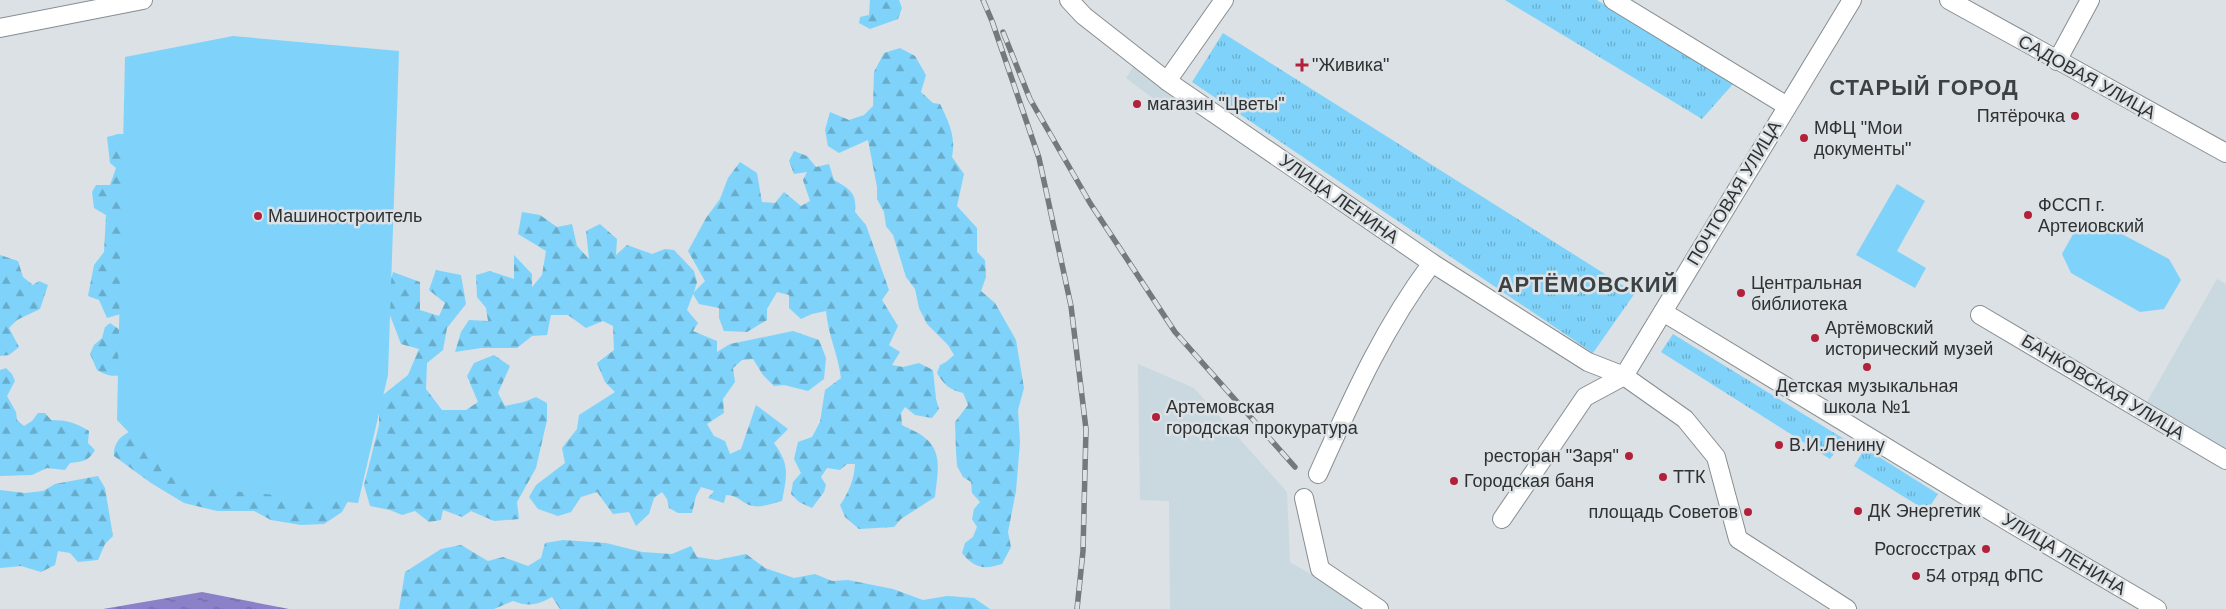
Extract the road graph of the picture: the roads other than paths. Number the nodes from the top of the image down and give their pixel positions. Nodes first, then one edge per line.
1 (143, 0) edge
2 (1069, 0) edge
3 (1224, 0) edge
4 (1612, 0) edge
5 (1852, 0) edge
6 (1949, 0) edge
7 (2090, 0) edge
8 (0, 28) edge
9 (2057, 61) junction
10 (1168, 81) junction
11 (1787, 106) junction
12 (2226, 153) edge
13 (1432, 263) junction
14 (1663, 312) junction
15 (1980, 314) dead end
16 (1624, 376) junction
17 (2226, 460) edge
18 (1318, 474) dead end
19 (1304, 498) dead end
20 (1502, 519) dead end
21 (1379, 609) edge
22 (1847, 609) edge
23 (2157, 609) edge

1 - 8 street
2 - 10 street, УЛИЦА ЛЕНИНА
3 - 10 street
4 - 11 street
5 - 11 street, ПОЧТОВАЯ УЛИЦА
6 - 9 street, САДОВАЯ УЛИЦА
7 - 9 street
9 - 12 street, САДОВАЯ УЛИЦА
10 - 13 street, УЛИЦА ЛЕНИНА
11 - 14 street, ПОЧТОВАЯ УЛИЦА
13 - 16 street, УЛИЦА ЛЕНИНА
13 - 18 street
14 - 16 street, ПОЧТОВАЯ УЛИЦА
14 - 23 street, УЛИЦА ЛЕНИНА
15 - 17 street, БАНКОВСКАЯ УЛИЦА
16 - 20 street
16 - 22 street, УЛИЦА ЛЕНИНА
19 - 21 street

